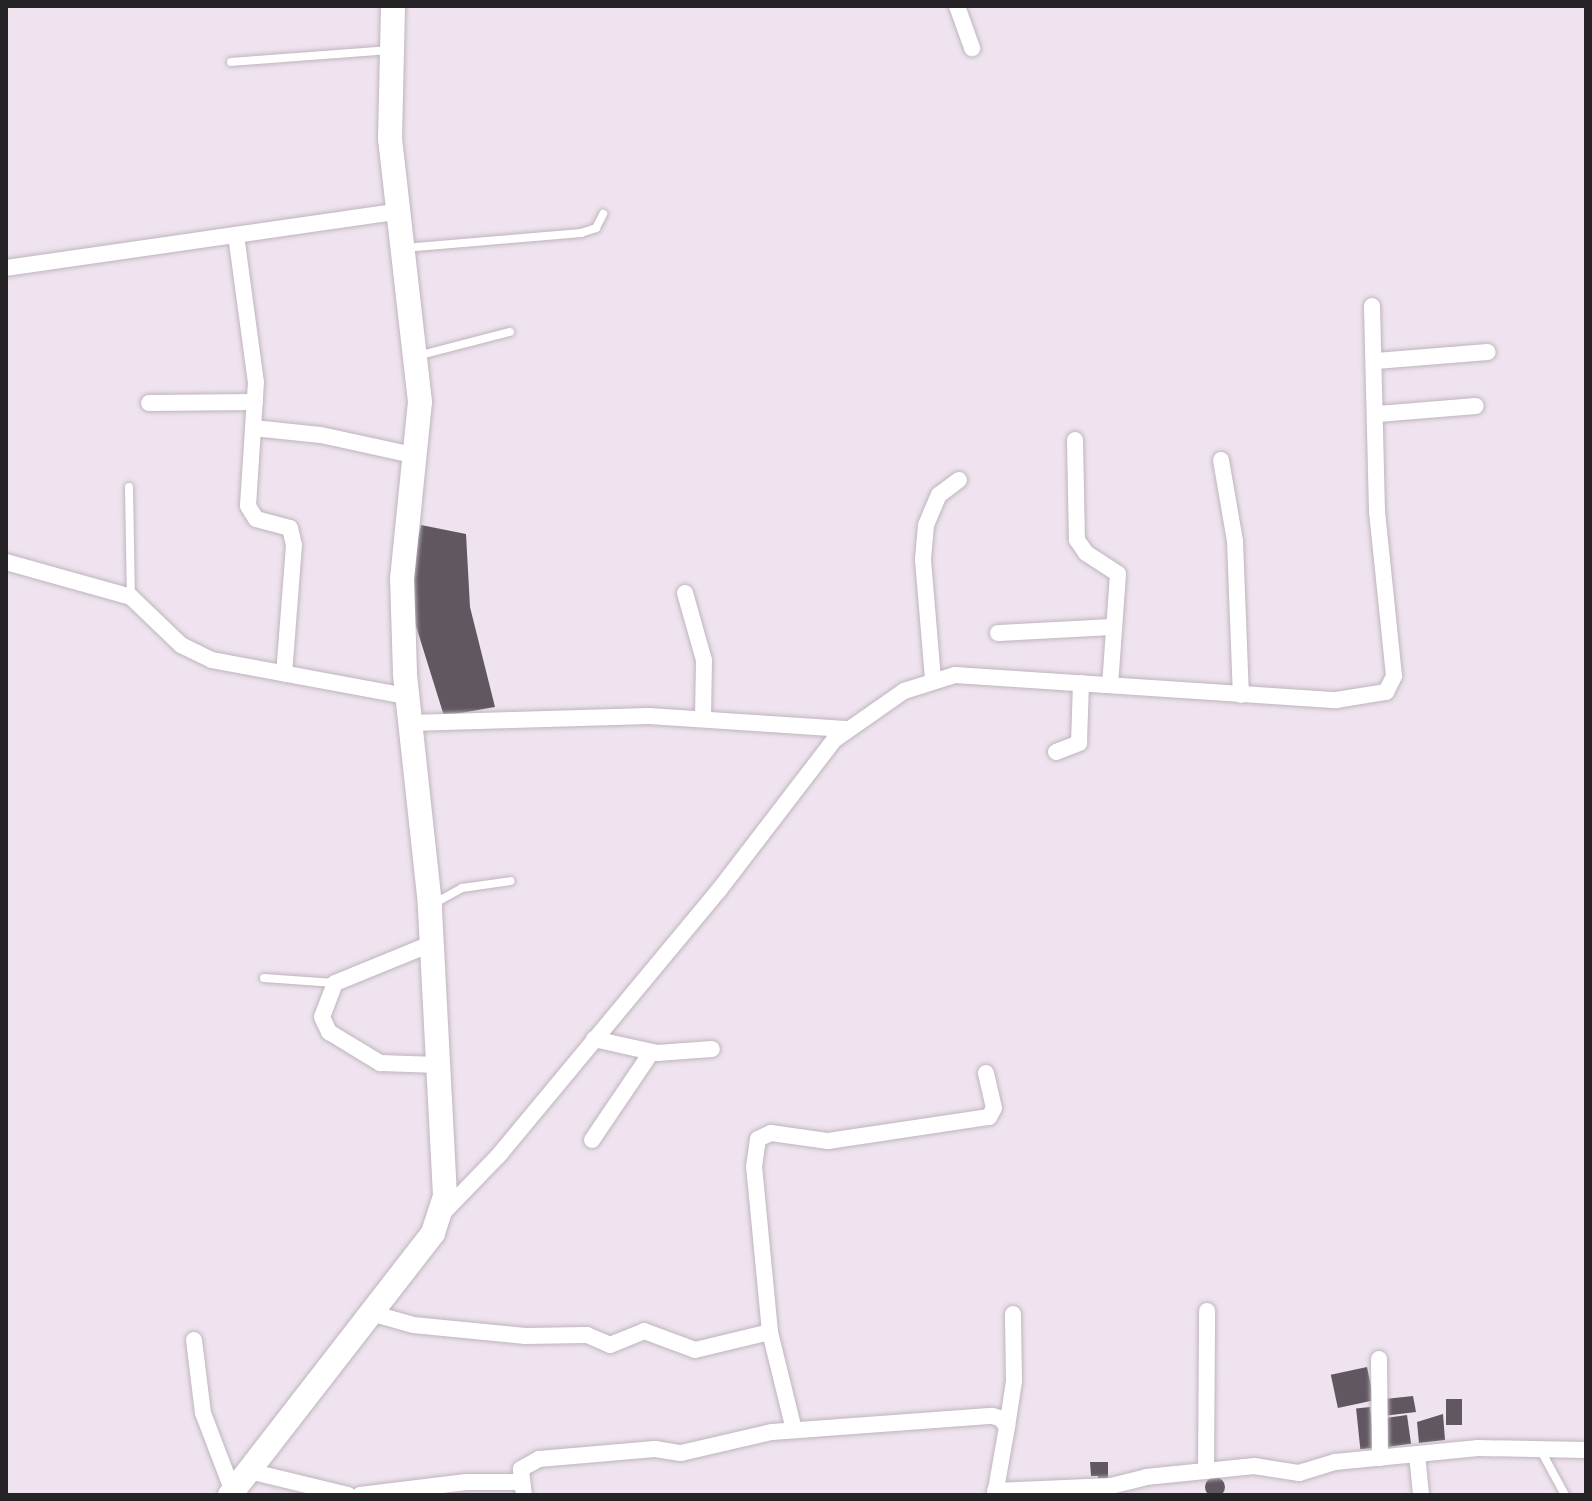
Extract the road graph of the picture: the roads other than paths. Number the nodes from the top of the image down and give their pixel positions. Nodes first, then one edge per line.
1 (393, 6) edge
2 (957, 6) edge
3 (972, 48) dead end
4 (391, 50) junction
5 (231, 62) dead end
6 (397, 212) junction
7 (603, 214) dead end
8 (236, 235) junction
9 (403, 248) junction
10 (6, 268) edge
11 (1372, 306) dead end
12 (510, 332) dead end
13 (1488, 352) dead end
14 (417, 356) junction
15 (1376, 361) junction
16 (255, 402) junction
17 (149, 403) dead end
18 (1476, 406) dead end
19 (1378, 414) junction
20 (253, 428) junction
21 (1075, 440) dead end
22 (417, 456) junction
23 (1221, 460) dead end
24 (959, 480) dead end
25 (129, 487) dead end
26 (6, 562) edge
27 (685, 593) dead end
28 (131, 597) junction
29 (1113, 627) junction
30 (998, 633) dead end
31 (284, 674) junction
32 (933, 679) junction
33 (1081, 683) junction
34 (1110, 685) junction
35 (1241, 695) junction
36 (407, 696) junction
37 (703, 718) junction
38 (410, 723) junction
39 (846, 729) junction
40 (1056, 752) dead end
41 (511, 881) dead end
42 (430, 905) junction
43 (433, 943) junction
44 (264, 978) dead end
45 (335, 983) junction
46 (594, 1039) junction
47 (712, 1049) dead end
48 (651, 1053) junction
49 (438, 1065) junction
50 (986, 1073) dead end
51 (592, 1140) dead end
52 (443, 1213) junction
53 (1207, 1311) dead end
54 (371, 1313) junction
55 (1013, 1314) dead end
56 (770, 1332) junction
57 (194, 1340) dead end
58 (1379, 1359) dead end
59 (1007, 1427) junction
60 (794, 1430) junction
61 (1540, 1448) junction
62 (1586, 1450) edge
63 (1417, 1454) junction
64 (1380, 1458) junction
65 (249, 1471) junction
66 (1206, 1471) junction
67 (523, 1488) edge
68 (232, 1493) edge
69 (995, 1493) edge
70 (348, 1495) edge
71 (360, 1495) edge
72 (1421, 1495) edge
73 (1565, 1495) edge

1 - 4 main road
2 - 3 street
4 - 5 lane
4 - 6 main road
6 - 8 street
6 - 9 main road
7 - 9 lane
8 - 10 street
8 - 16 street
9 - 14 main road
11 - 15 street
12 - 14 lane
13 - 15 street
14 - 22 main road
15 - 19 street
16 - 17 street
16 - 20 street
18 - 19 street
19 - 35 street
20 - 22 street
20 - 31 street
21 - 29 street
22 - 36 main road
23 - 35 street
24 - 32 street
25 - 28 lane
26 - 28 street
27 - 37 street
28 - 31 street
29 - 30 street
29 - 34 street
31 - 36 street
32 - 33 street
32 - 39 street
33 - 34 street
33 - 40 street
34 - 35 street
36 - 38 main road
37 - 38 street
37 - 39 street
38 - 42 main road
39 - 46 street
41 - 42 lane
42 - 43 main road
43 - 45 street
43 - 49 main road
44 - 45 lane
45 - 49 street
46 - 48 street
46 - 52 street
47 - 48 street
48 - 51 street
49 - 52 main road
50 - 56 street
52 - 54 main road
53 - 66 street
54 - 56 street
54 - 65 main road
55 - 59 street
56 - 60 street
57 - 68 street
58 - 64 street
59 - 60 street
59 - 69 street
60 - 67 street
61 - 62 street
61 - 63 street
61 - 73 lane
63 - 64 street
63 - 72 street
64 - 66 street
65 - 68 main road
65 - 70 street
66 - 69 street
67 - 71 street

